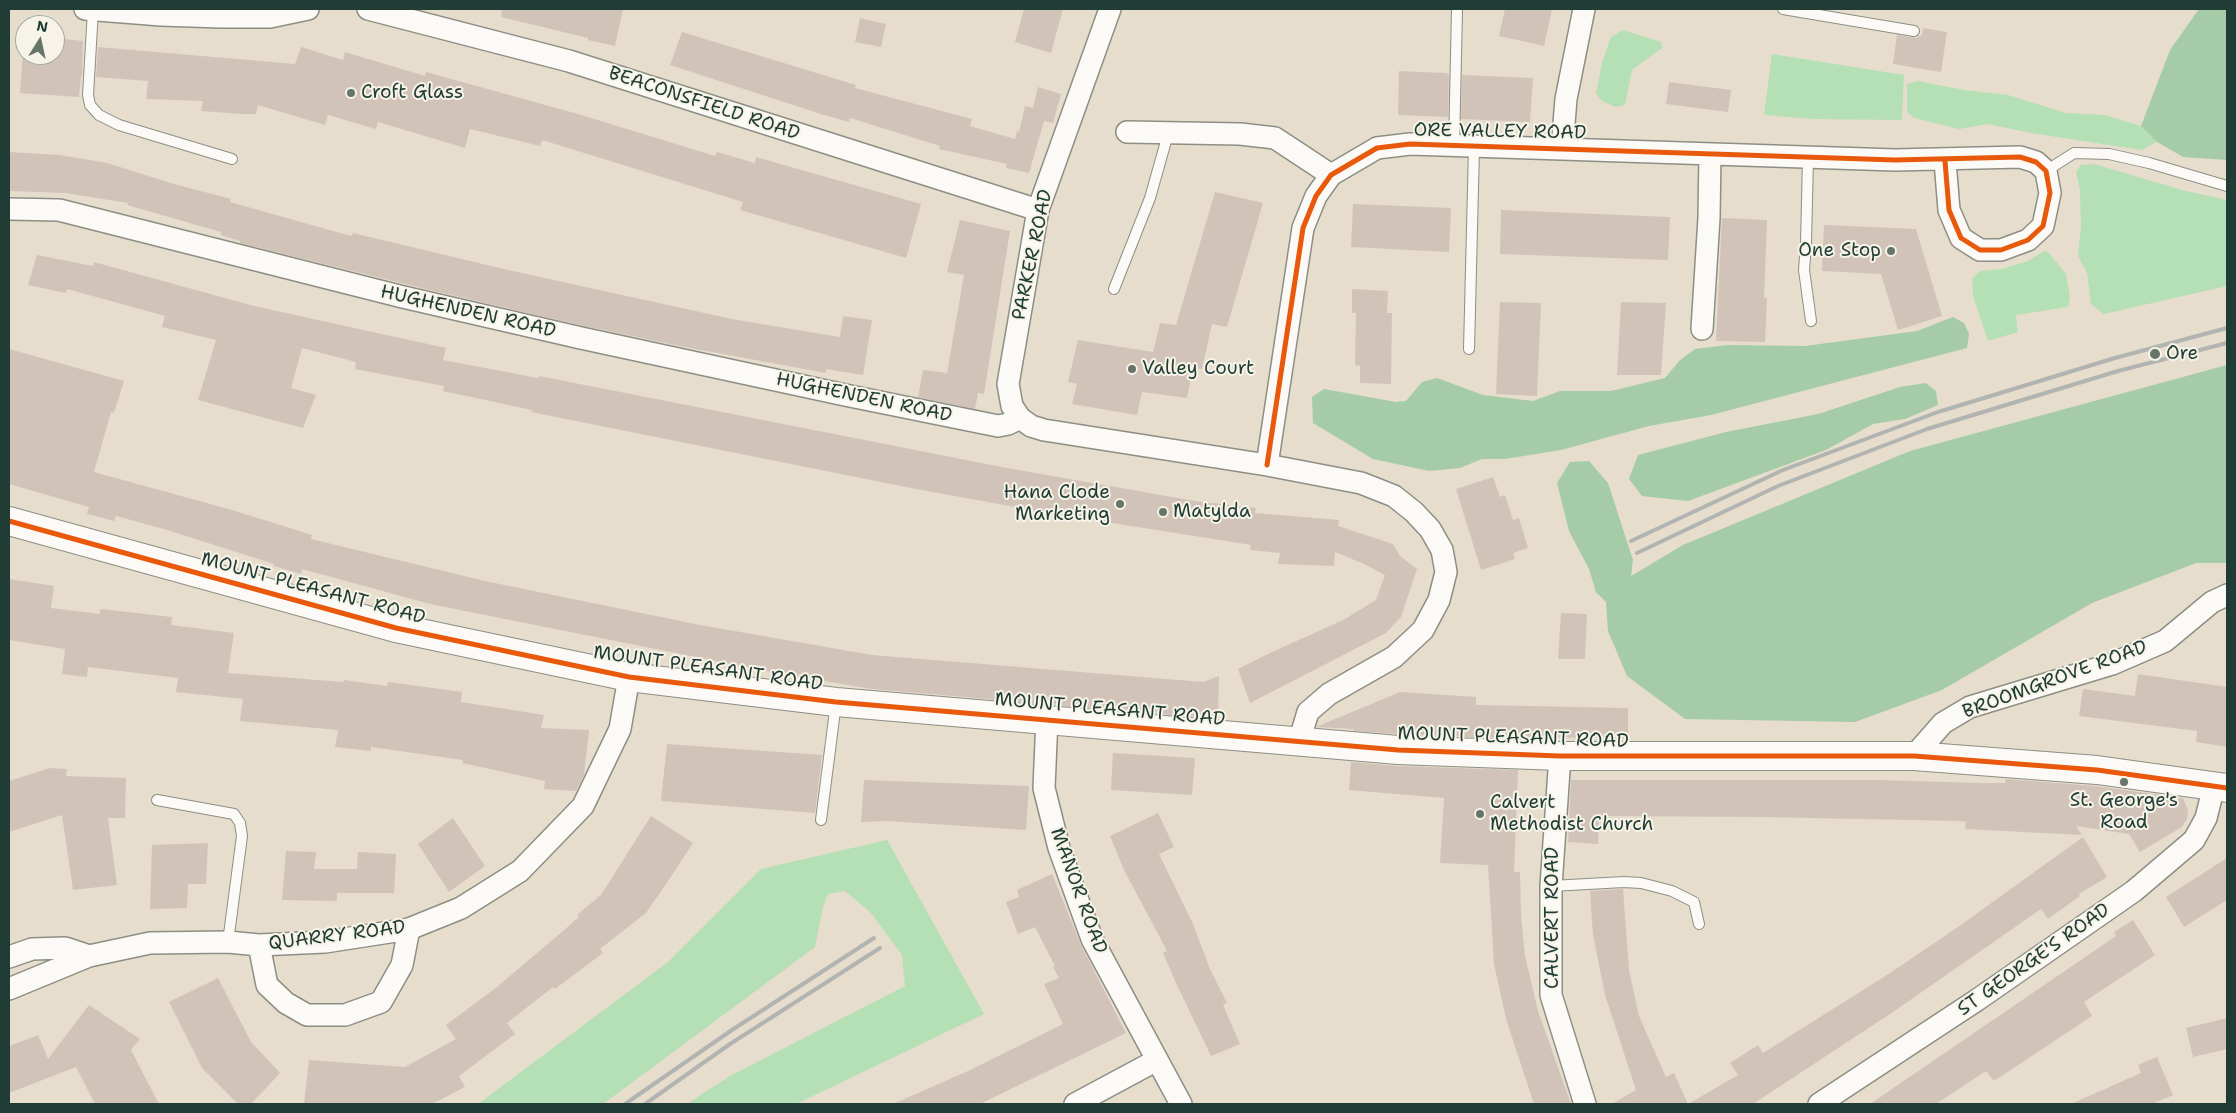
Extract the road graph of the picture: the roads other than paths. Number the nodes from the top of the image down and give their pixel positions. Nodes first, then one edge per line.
1 (89, 9) edge
2 (308, 9) edge
3 (368, 9) edge
4 (1110, 9) edge
5 (1457, 9) edge
6 (1584, 9) edge
7 (1783, 9) edge
8 (1914, 31) dead end
9 (1127, 132) dead end
10 (1168, 134) junction
11 (1464, 147) junction
12 (1562, 148) junction
13 (1710, 154) junction
14 (1808, 158) junction
15 (232, 159) dead end
16 (1945, 160) junction
17 (2046, 171) junction
18 (1331, 175) junction
19 (2227, 186) edge
20 (1038, 210) junction
21 (12, 211) edge
22 (1114, 289) dead end
23 (1811, 321) dead end
24 (1702, 329) dead end
25 (1469, 349) dead end
26 (1020, 418) junction
27 (1266, 465) junction
28 (9, 521) edge
29 (2227, 595) edge
30 (629, 677) junction
31 (836, 702) junction
32 (1047, 718) junction
33 (1299, 742) junction
34 (1560, 756) junction
35 (1914, 756) junction
36 (2220, 787) edge
37 (157, 800) dead end
38 (821, 820) dead end
39 (1551, 886) junction
40 (1699, 924) dead end
41 (409, 929) junction
42 (228, 942) junction
43 (259, 945) junction
44 (89, 956) junction
45 (9, 957) edge
46 (9, 989) edge
47 (1157, 1060) junction
48 (1075, 1104) edge
49 (1181, 1104) edge
50 (1586, 1104) edge
51 (1819, 1104) edge

1 - 2 street
1 - 15 lane
3 - 20 street, BEACONSFIELD ROAD
4 - 20 street, PARKER ROAD
5 - 11 lane
6 - 12 street
7 - 8 lane
9 - 10 street
10 - 18 street
10 - 22 lane
11 - 12 street, ORE VALLEY ROAD
11 - 18 street, ORE VALLEY ROAD
11 - 25 lane
12 - 13 street, ORE VALLEY ROAD
13 - 14 street, ORE VALLEY ROAD
13 - 24 street
14 - 16 street, ORE VALLEY ROAD
14 - 23 lane
16 - 17 street, ORE VALLEY ROAD
16 - 17 street
17 - 19 lane
18 - 27 street, ORE VALLEY ROAD
20 - 26 street, PARKER ROAD
21 - 26 street, HUGHENDEN ROAD
26 - 27 street
27 - 33 street
28 - 30 street, MOUNT PLEASANT ROAD
29 - 35 street, BROOMGROVE ROAD
30 - 31 street, MOUNT PLEASANT ROAD
30 - 41 street, QUARRY ROAD
31 - 32 street, MOUNT PLEASANT ROAD
31 - 38 lane
32 - 33 street, MOUNT PLEASANT ROAD
32 - 47 street, MANOR ROAD
33 - 34 street, MOUNT PLEASANT ROAD
34 - 35 street, MOUNT PLEASANT ROAD
34 - 39 street, CALVERT ROAD
35 - 36 street, MOUNT PLEASANT ROAD
36 - 51 street, ST GEORGE'S ROAD
37 - 42 lane
39 - 40 lane
39 - 50 street, CALVERT ROAD
41 - 43 street, QUARRY ROAD
41 - 43 street
42 - 43 street, QUARRY ROAD
42 - 44 street, QUARRY ROAD
44 - 45 street
44 - 46 street, QUARRY ROAD
47 - 48 street
47 - 49 street, MANOR ROAD

